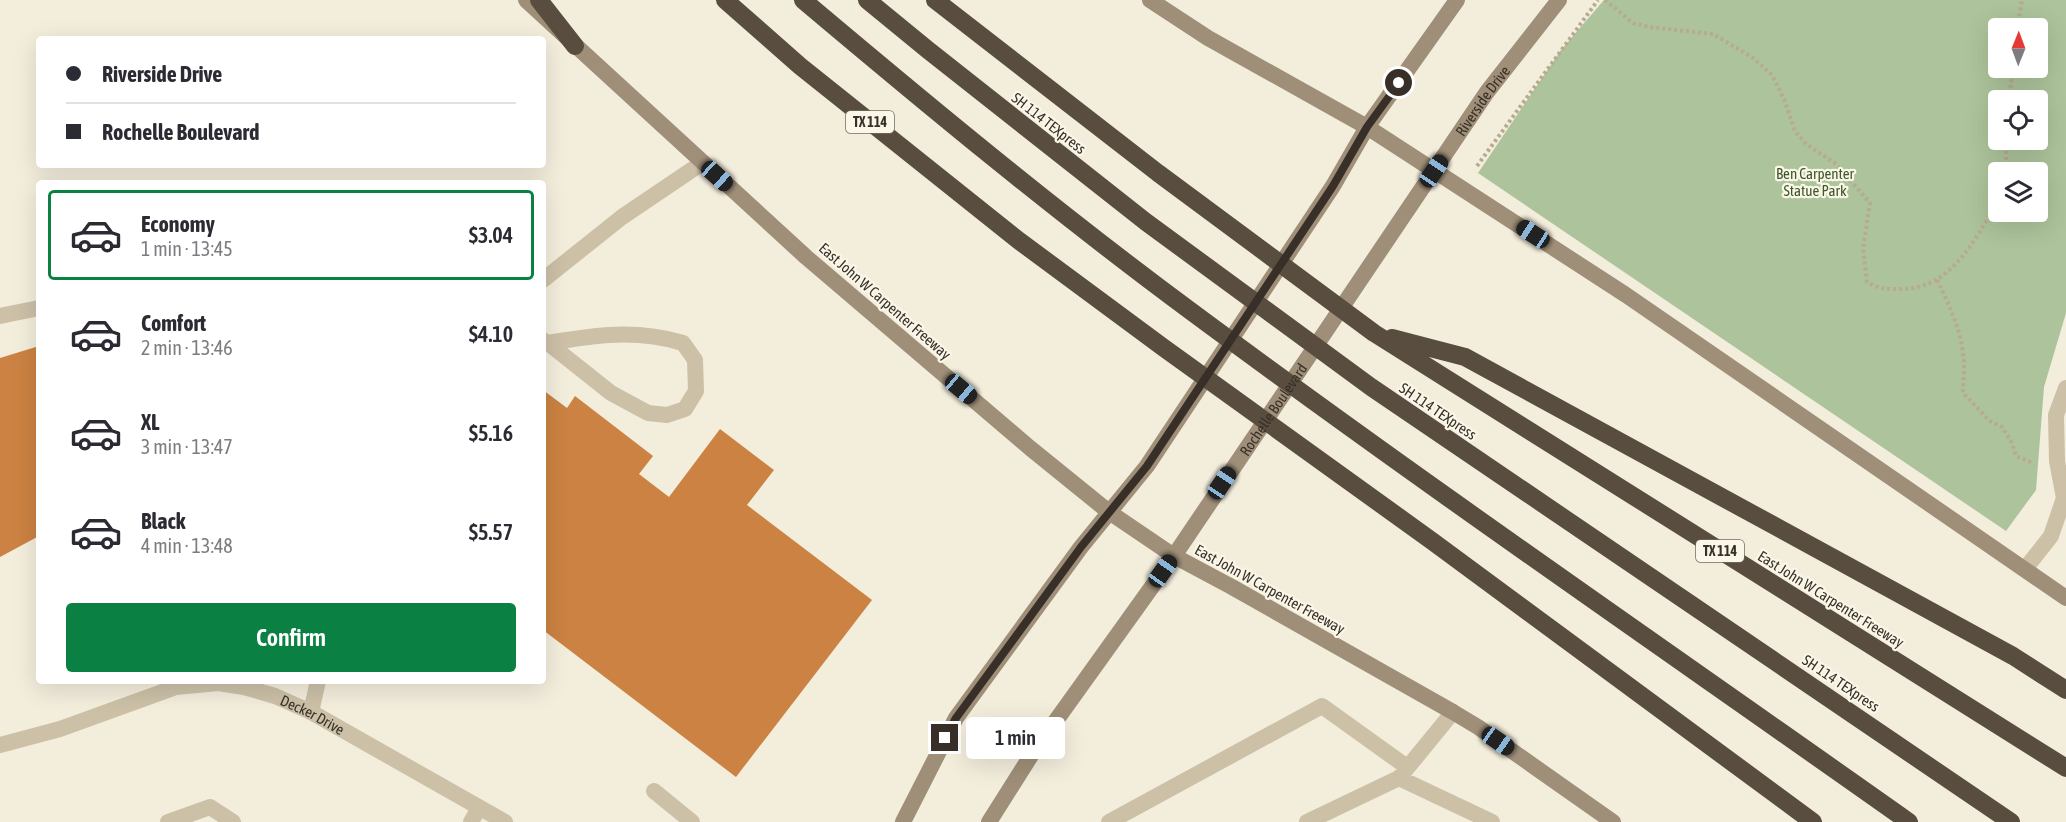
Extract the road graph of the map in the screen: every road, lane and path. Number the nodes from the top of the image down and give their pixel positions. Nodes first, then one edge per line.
1 (526, 0) edge
2 (539, 0) edge
3 (725, 0) edge
4 (803, 0) edge
5 (867, 0) edge
6 (935, 0) edge
7 (1150, 0) edge
8 (1457, 0) edge
9 (1559, 0) edge
10 (1598, 0) edge
11 (1605, 0) edge
12 (2022, 0) edge
13 (2019, 18) edge
14 (575, 46) junction
15 (1367, 127) junction
16 (702, 163) junction
17 (1477, 166) dead end
18 (1434, 171) junction
19 (1988, 217) edge
20 (1392, 234) joint
21 (546, 278) edge
22 (1937, 280) junction
23 (36, 309) edge
24 (0, 316) edge
25 (1374, 333) junction
26 (546, 341) edge
27 (546, 342) edge
28 (2066, 387) edge
29 (2057, 461) junction
30 (2065, 499) edge
31 (1110, 512) junction
32 (1174, 556) junction
33 (2025, 569) junction
34 (2066, 598) edge
35 (1663, 649) junction
36 (317, 684) edge
37 (2066, 690) edge
38 (311, 712) junction
39 (1453, 712) junction
40 (0, 745) edge
41 (2066, 768) edge
42 (1403, 773) junction
43 (654, 791) dead end
44 (475, 815) edge
45 (168, 822) edge
46 (233, 822) edge
47 (506, 822) edge
48 (692, 822) edge
49 (903, 822) edge
50 (989, 822) edge
51 (1109, 822) edge
52 (1306, 822) edge
53 (1492, 822) edge
54 (1613, 822) edge
55 (1813, 822) edge
56 (1891, 822) edge
57 (1909, 822) edge
58 (2011, 822) edge

1 - 14 main road, East John W Carpenter Freeway
2 - 14 highway
3 - 55 highway, TX 114
4 - 35 highway
5 - 58 highway, SH 114 TEXpress
6 - 25 highway, East John W Carpenter Freeway / TX 114
7 - 15 main road
8 - 15 main road
9 - 18 main road, Riverside Drive
10 - 17 path
11 - 22 path
12 - 13 path
14 - 16 main road, East John W Carpenter Freeway
15 - 18 main road
15 - 31 main road
16 - 21 street
16 - 31 main road, East John W Carpenter Freeway
18 - 20 main road, Riverside Drive
18 - 33 main road
19 - 22 path
20 - 32 main road, Rochelle Boulevard
22 - 29 path
23 - 24 street
25 - 37 highway
25 - 41 highway, East John W Carpenter Freeway / TX 114
26 - 27 street
28 - 29 street
29 - 30 street
30 - 33 street
31 - 32 main road, East John W Carpenter Freeway
31 - 49 main road
32 - 39 main road, East John W Carpenter Freeway
32 - 50 main road, Rochelle Boulevard
33 - 34 main road
35 - 56 highway
35 - 57 highway
36 - 38 street
38 - 40 street, Decker Drive
38 - 44 street, Decker Drive
39 - 42 street
39 - 54 main road, East John W Carpenter Freeway
42 - 51 street
42 - 52 street
42 - 53 street
43 - 48 street
44 - 47 street, Decker Drive
45 - 46 street

